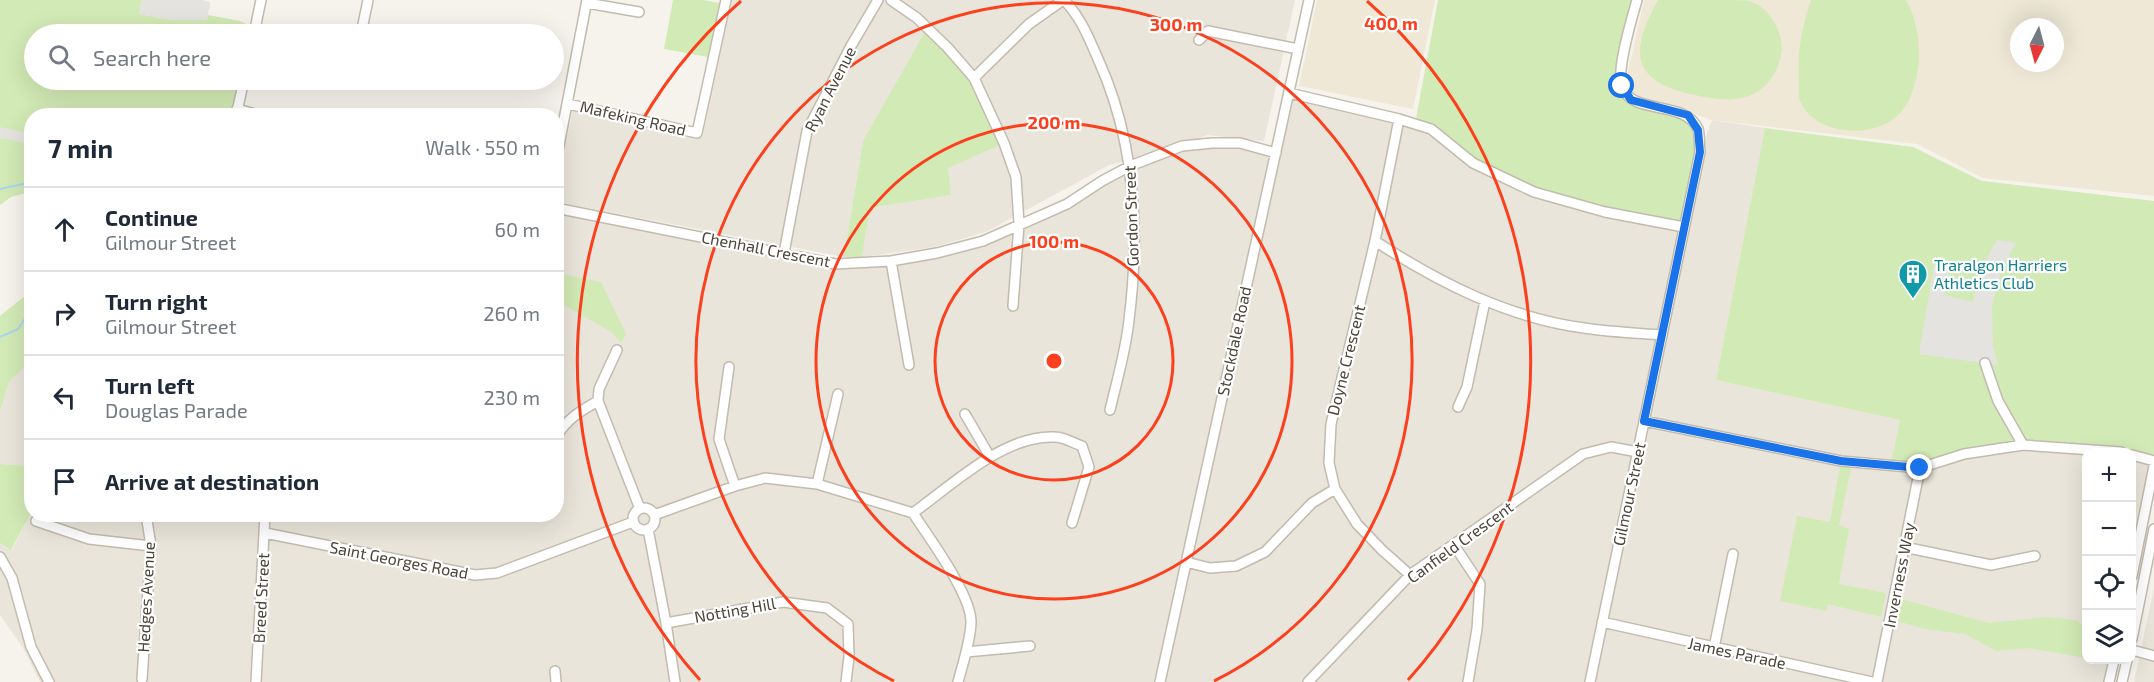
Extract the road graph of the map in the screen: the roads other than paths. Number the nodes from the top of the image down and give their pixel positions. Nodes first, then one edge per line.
1 (261, 0) edge
2 (368, 0) edge
3 (726, 0) edge
4 (878, 0) edge
5 (891, 0) edge
6 (1064, 0) edge
7 (1309, 0) edge
8 (1636, 0) edge
9 (587, 2) edge
10 (639, 12) dead end
11 (256, 24) edge
12 (363, 24) edge
13 (1199, 40) dead end
14 (1298, 49) junction
15 (974, 78) junction
16 (242, 90) edge
17 (1289, 93) junction
18 (568, 104) junction
19 (238, 108) edge
20 (1399, 119) junction
21 (564, 123) edge
22 (1276, 153) junction
23 (1130, 166) junction
24 (564, 210) edge
25 (1019, 224) junction
26 (1684, 227) junction
27 (1375, 240) junction
28 (784, 253) junction
29 (891, 261) junction
30 (1485, 301) junction
31 (1013, 306) dead end
32 (1662, 335) junction
33 (617, 350) dead end
34 (1985, 363) dead end
35 (909, 365) dead end
36 (729, 368) dead end
37 (838, 394) dead end
38 (598, 401) junction
39 (1458, 406) dead end
40 (1110, 410) dead end
41 (965, 414) dead end
42 (1644, 421) junction
43 (564, 425) edge
44 (2024, 445) junction
45 (2082, 450) edge
46 (1638, 452) junction
47 (2136, 456) edge
48 (990, 457) junction
49 (2154, 461) edge
50 (2154, 466) edge
51 (1920, 468) junction
52 (818, 484) junction
53 (735, 486) junction
54 (1335, 489) junction
55 (640, 509) junction
56 (913, 513) junction
57 (654, 515) junction
58 (39, 522) edge
59 (147, 522) edge
60 (264, 522) edge
61 (633, 522) junction
62 (1072, 523) dead end
63 (648, 529) junction
64 (2154, 529) edge
65 (265, 533) junction
66 (1454, 545) junction
67 (150, 546) junction
68 (1904, 547) junction
69 (1733, 554) dead end
70 (2035, 556) dead end
71 (2136, 556) edge
72 (0, 557) edge
73 (1186, 562) junction
74 (1410, 575) junction
75 (2136, 619) edge
76 (1602, 622) junction
77 (666, 623) junction
78 (1030, 646) dead end
79 (1714, 648) junction
80 (2136, 651) edge
81 (966, 652) junction
82 (2154, 656) edge
83 (2113, 664) edge
84 (2126, 664) edge
85 (555, 672) dead end
86 (142, 680) dead end
87 (49, 682) edge
88 (256, 682) edge
89 (556, 682) edge
90 (675, 682) edge
91 (846, 682) edge
92 (958, 682) edge
93 (1160, 682) edge
94 (1308, 682) edge
95 (1468, 682) edge
96 (1590, 682) edge
97 (1872, 682) edge
98 (1877, 682) edge
99 (2109, 682) edge
100 (2122, 682) edge

1 - 11 street
2 - 12 street
3 - 18 street, Mafeking Road
4 - 28 street, Ryan Avenue
5 - 15 street
6 - 15 street
6 - 23 street, Gordon Street
7 - 14 street, Stockdale Road
8 - 26 street, Gilmour Street
9 - 10 street
9 - 18 street
13 - 14 street
14 - 17 street, Stockdale Road
15 - 25 street
16 - 19 street
17 - 20 street
17 - 22 street, Stockdale Road
18 - 21 street
20 - 26 street
20 - 27 street, Doyne Crescent
22 - 23 street, Chenhall Crescent
22 - 73 street, Stockdale Road
23 - 25 street, Chenhall Crescent
23 - 40 street, Gordon Street
24 - 28 street, Chenhall Crescent
25 - 29 street, Chenhall Crescent
25 - 31 street
26 - 32 street, Gilmour Street
27 - 30 street
27 - 54 street, Doyne Crescent
28 - 29 street, Chenhall Crescent
29 - 35 street
30 - 32 street
30 - 39 street
32 - 42 street, Gilmour Street
33 - 38 street
34 - 44 street
36 - 53 street
37 - 52 street
38 - 43 street
38 - 55 street
41 - 48 street
42 - 46 street, Gilmour Street
42 - 51 street
44 - 45 street
44 - 51 street
46 - 66 street, Canfield Crescent
46 - 76 street, Gilmour Street
47 - 49 street
48 - 56 street
48 - 62 street
50 - 71 street
51 - 68 street, Inverness Way
52 - 53 street
52 - 56 street
53 - 57 street
54 - 73 street
54 - 74 street, Doyne Crescent
55 - 57 street
55 - 61 street
56 - 81 street
57 - 63 street
58 - 67 street
59 - 67 street, Hedges Avenue
60 - 65 street, Breed Street
61 - 63 street
61 - 65 street, Saint Georges Road
63 - 77 street
64 - 75 street
65 - 88 street, Breed Street
66 - 74 street, Canfield Crescent
66 - 95 street
67 - 86 street, Hedges Avenue
68 - 70 street
68 - 98 street, Inverness Way
69 - 79 street
72 - 87 street
73 - 93 street, Stockdale Road
74 - 94 street, Canfield Crescent
76 - 79 street, James Parade
76 - 96 street, Gilmour Street
77 - 90 street
77 - 91 street, Notting Hill
78 - 81 street
79 - 97 street, James Parade
80 - 82 street
81 - 92 street
83 - 99 street
84 - 100 street
85 - 89 street

